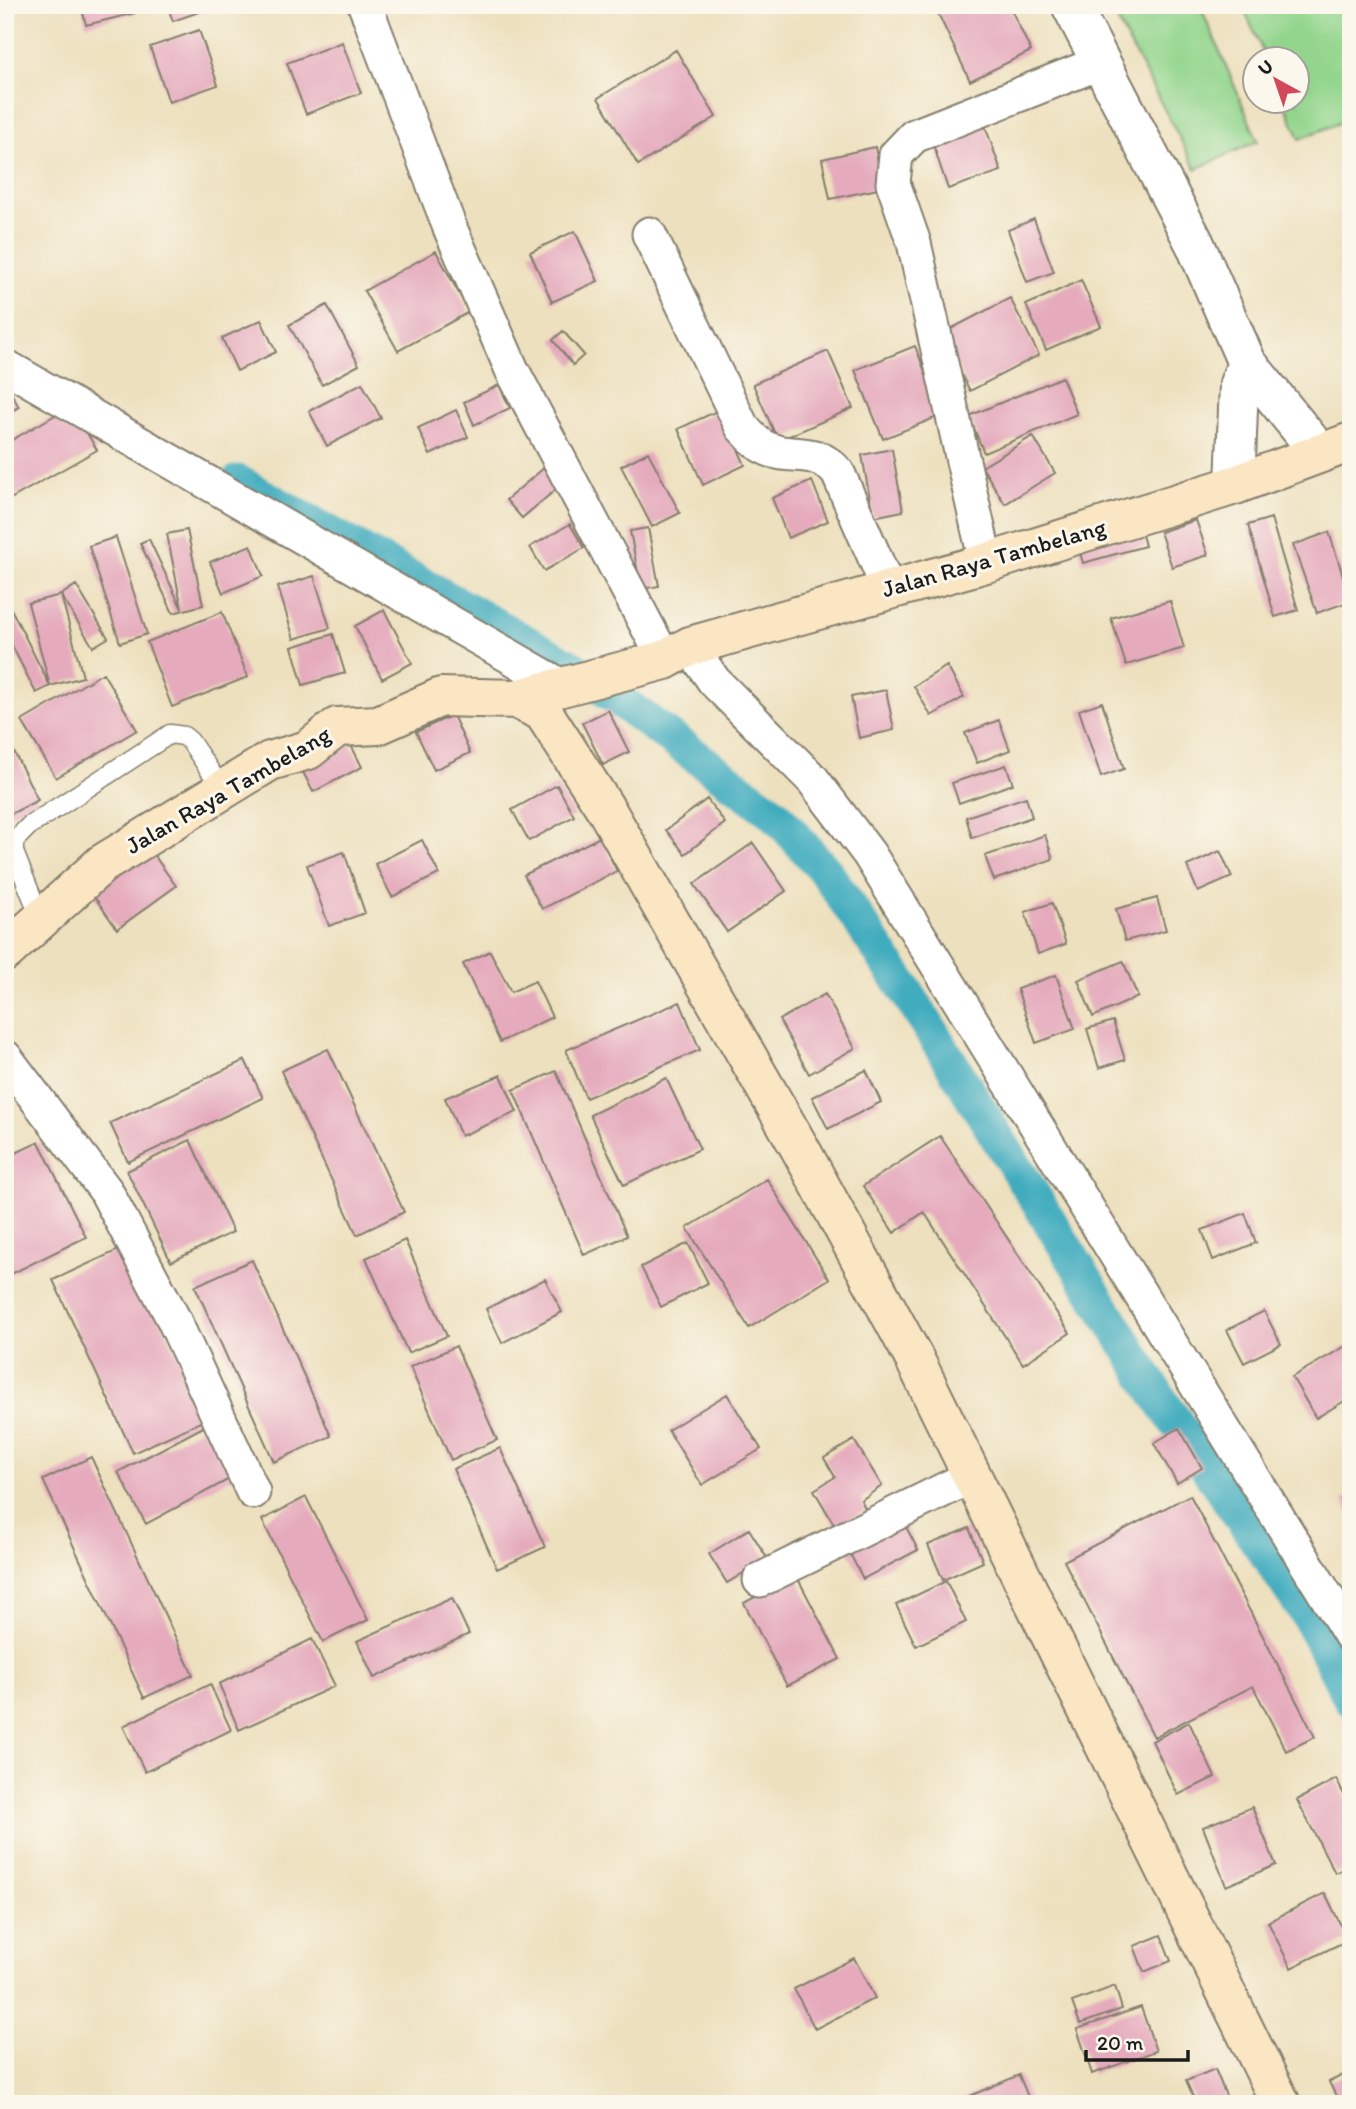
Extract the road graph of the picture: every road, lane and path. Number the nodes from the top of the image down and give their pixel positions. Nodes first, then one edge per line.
1 (365, 5) edge
2 (1071, 5) edge
3 (1102, 62) junction
4 (649, 234) dead end
5 (1247, 363) junction
6 (5, 366) edge
7 (1335, 447) edge
8 (1235, 485) junction
9 (986, 563) junction
10 (888, 588) junction
11 (663, 658) junction
12 (565, 688) junction
13 (516, 699) junction
14 (223, 790) junction
15 (42, 922) junction
16 (5, 952) edge
17 (9, 1062) edge
18 (972, 1476) junction
19 (253, 1492) dead end
20 (760, 1580) dead end
21 (1351, 1636) edge
22 (1281, 2104) edge

1 - 11 street
2 - 3 street
3 - 5 street
3 - 9 street
4 - 10 street
5 - 7 street
5 - 8 street
6 - 12 street
7 - 8 main road, Jalan Raya Tambelang
8 - 9 main road, Jalan Raya Tambelang
9 - 10 main road, Jalan Raya Tambelang
10 - 11 main road, Jalan Raya Tambelang
11 - 12 main road, Jalan Raya Tambelang
11 - 21 street
12 - 13 main road, Jalan Raya Tambelang
13 - 14 main road, Jalan Raya Tambelang
13 - 18 main road
14 - 15 main road, Jalan Raya Tambelang
14 - 15 lane
15 - 16 main road, Jalan Raya Tambelang
17 - 19 street
18 - 20 street
18 - 22 main road

